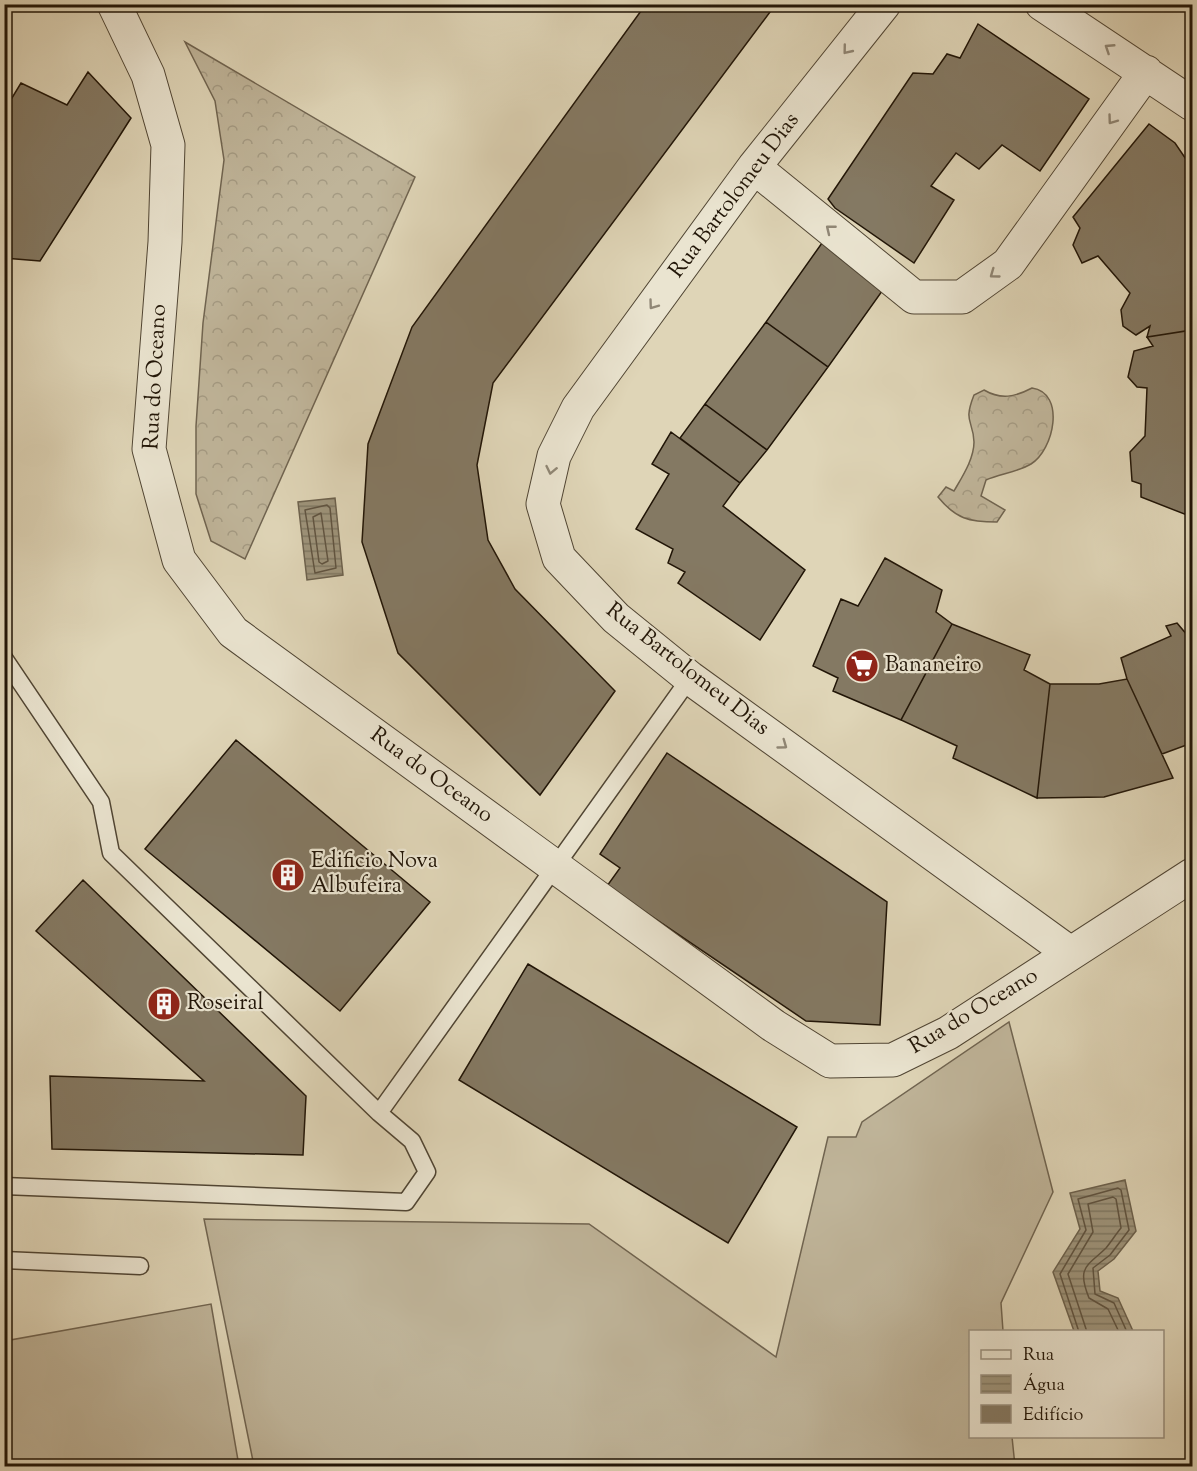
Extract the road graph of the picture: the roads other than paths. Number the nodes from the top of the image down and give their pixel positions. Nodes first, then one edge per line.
1 (114, 4) edge
2 (884, 4) edge
3 (1042, 4) edge
4 (1146, 72) junction
5 (1192, 104) edge
6 (753, 167) junction
7 (4, 658) edge
8 (690, 678) junction
9 (555, 867) junction
10 (1192, 875) edge
11 (1070, 953) junction
12 (379, 1113) junction
13 (4, 1186) edge
14 (4, 1260) edge
15 (140, 1266) dead end

1 - 9 street, Rua do Oceano
2 -> 6 street, Rua Bartolomeu Dias
4 -> 3 street
4 - 5 street
4 -> 6 street
6 -> 8 street, Rua Bartolomeu Dias
7 - 12 lane
8 - 9 lane
8 -> 11 street, Rua Bartolomeu Dias
9 - 11 street, Rua do Oceano
9 - 12 lane
10 - 11 street, Rua do Oceano
12 - 13 lane
14 - 15 lane

